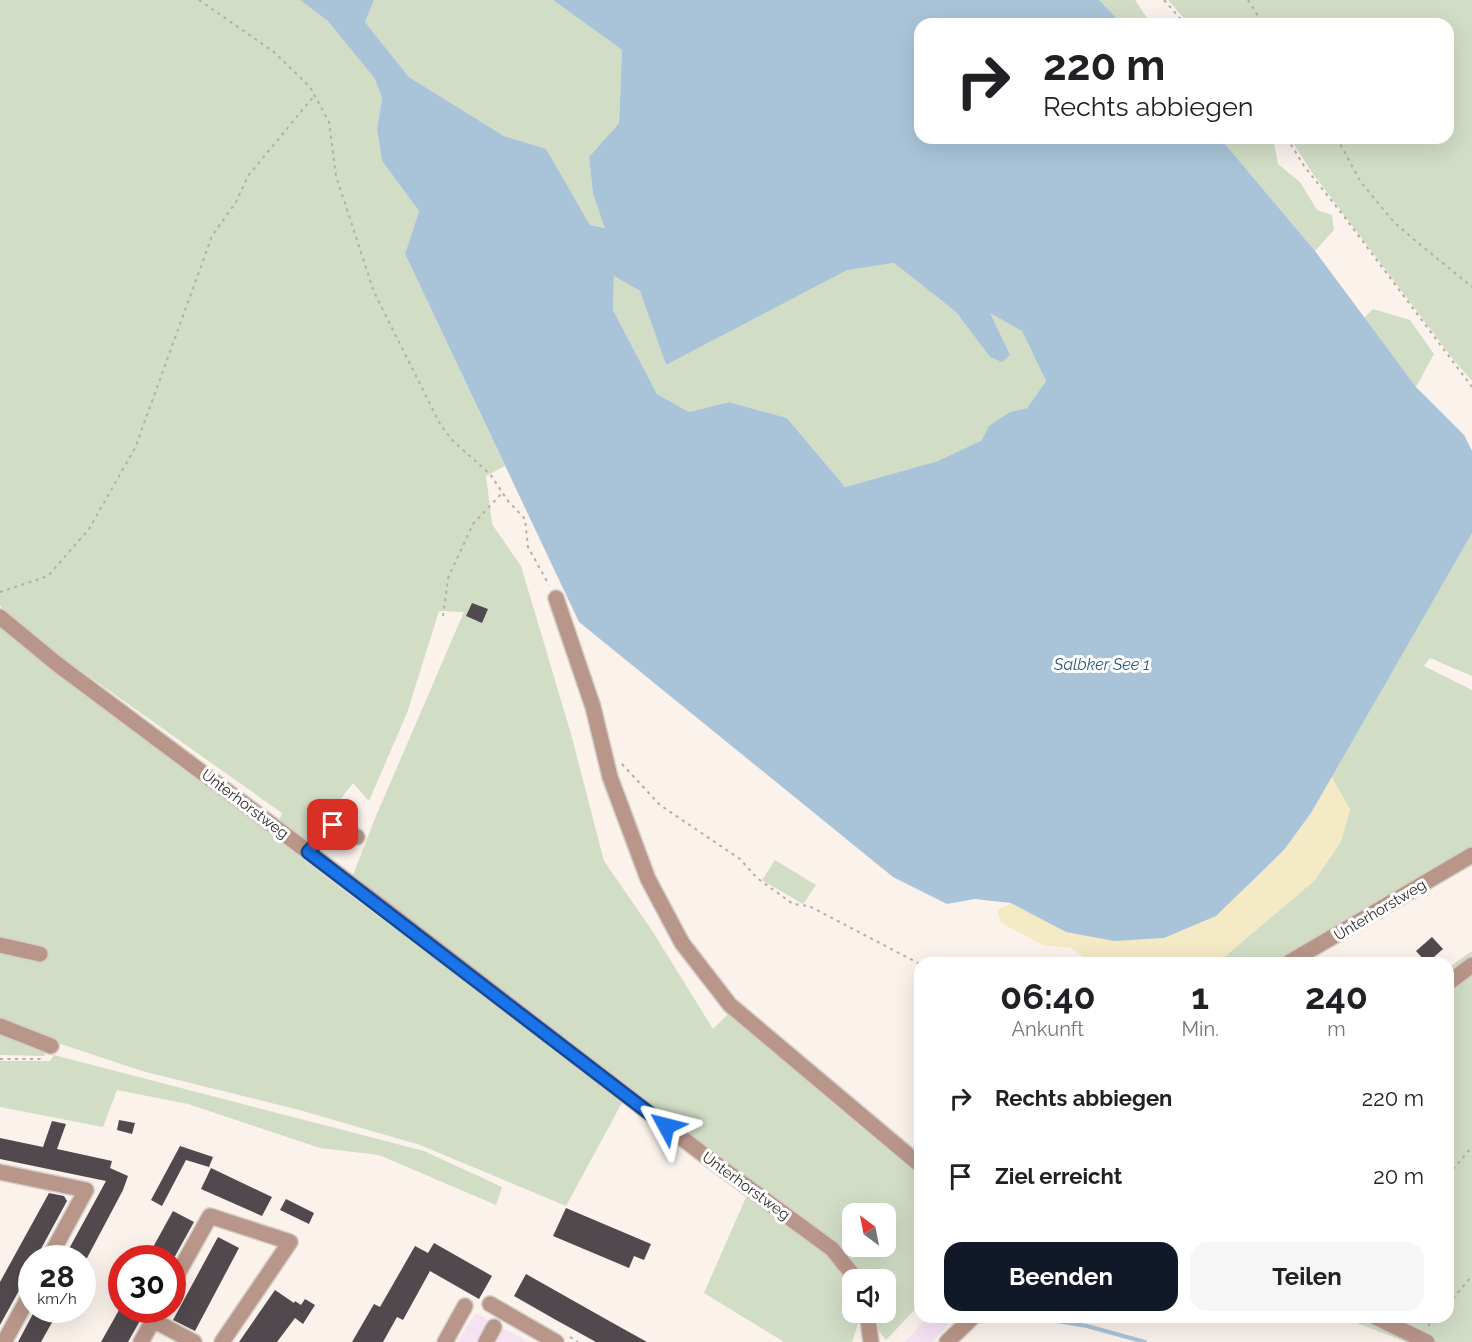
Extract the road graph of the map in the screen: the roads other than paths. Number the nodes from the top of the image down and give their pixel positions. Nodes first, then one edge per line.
1 (556, 598) road end
2 (0, 617) edge
3 (357, 837) dead end
4 (308, 852) junction
5 (1472, 855) edge
6 (0, 945) edge
7 (40, 954) dead end
8 (1298, 957) edge
9 (1472, 964) edge
10 (1454, 978) edge
11 (0, 1026) edge
12 (51, 1046) road end
13 (914, 1160) edge
14 (0, 1172) edge
15 (56, 1245) edge
16 (186, 1259) edge
17 (848, 1269) edge
18 (490, 1304) dead end
19 (465, 1306) dead end
20 (18, 1316) edge
21 (152, 1323) edge
22 (167, 1323) edge
23 (868, 1323) edge
24 (967, 1323) edge
25 (1387, 1323) edge
26 (494, 1327) dead end
27 (4, 1342) edge
28 (141, 1342) edge
29 (194, 1342) edge
30 (222, 1342) edge
31 (445, 1342) edge
32 (486, 1342) edge
33 (556, 1342) edge
34 (871, 1342) edge
35 (947, 1342) edge
36 (1427, 1342) edge

1 - 13 street
2 - 4 street, Unterhorstweg
3 - 4 street
4 - 17 street, Unterhorstweg
5 - 8 street, Unterhorstweg
6 - 7 street
9 - 10 street
11 - 12 street
14 - 15 street
16 - 30 street
18 - 33 street
19 - 31 street
20 - 27 street
21 - 28 street
22 - 29 street
23 - 34 street
24 - 35 street
25 - 36 street
26 - 32 street

